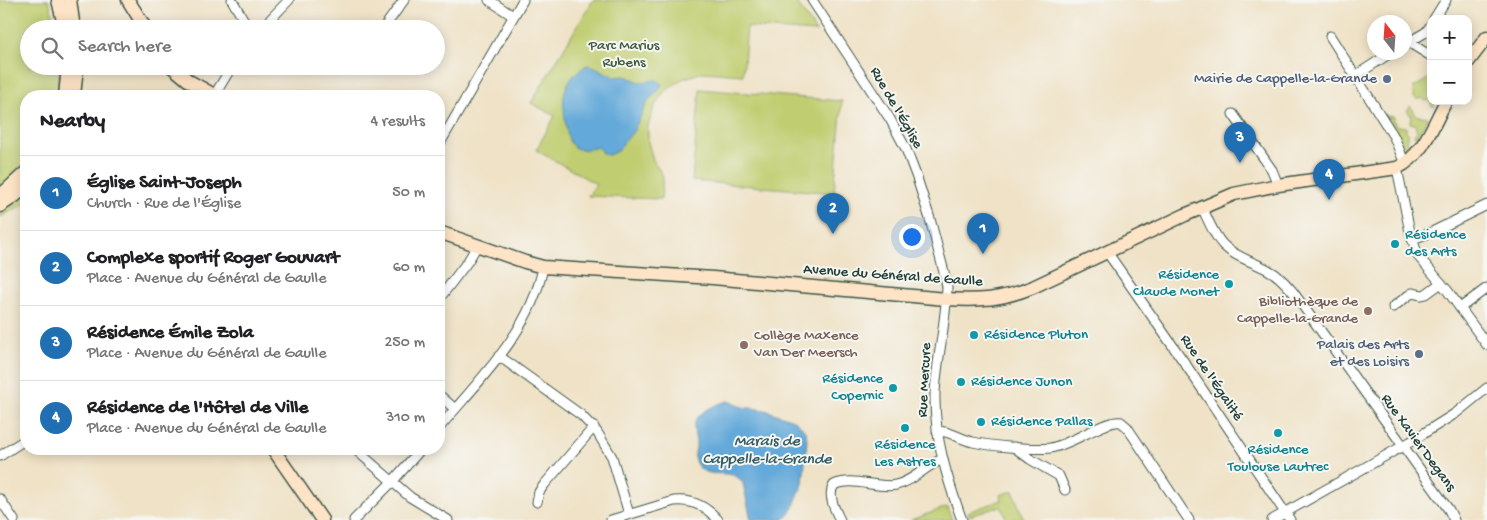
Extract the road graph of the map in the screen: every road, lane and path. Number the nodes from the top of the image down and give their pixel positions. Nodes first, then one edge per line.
1 (58, 0) edge
2 (70, 0) edge
3 (128, 0) edge
4 (232, 0) edge
5 (289, 0) edge
6 (404, 0) edge
7 (489, 0) edge
8 (522, 0) edge
9 (812, 0) edge
10 (1446, 0) edge
11 (1437, 15) edge
12 (513, 16) junction
13 (63, 20) edge
14 (73, 20) edge
15 (140, 20) edge
16 (244, 20) edge
17 (270, 20) edge
18 (390, 20) edge
19 (1427, 31) edge
20 (1330, 36) dead end
21 (1487, 38) edge
22 (1412, 40) edge
23 (1412, 47) edge
24 (1427, 54) edge
25 (1380, 60) edge
26 (1470, 60) edge
27 (67, 75) edge
28 (76, 75) edge
29 (176, 75) edge
30 (181, 75) edge
31 (227, 75) edge
32 (1355, 76) junction
33 (66, 90) edge
34 (75, 90) edge
35 (192, 90) edge
36 (205, 90) edge
37 (218, 90) edge
38 (1444, 105) edge
39 (1233, 114) dead end
40 (445, 135) edge
41 (1401, 166) junction
42 (20, 179) edge
43 (1278, 185) junction
44 (20, 189) edge
45 (7, 195) edge
46 (1487, 205) edge
47 (0, 206) edge
48 (1202, 207) junction
49 (445, 234) edge
50 (1412, 240) junction
51 (477, 246) junction
52 (1107, 252) junction
53 (542, 267) junction
54 (1441, 282) junction
55 (1487, 288) edge
56 (445, 292) edge
57 (946, 299) junction
58 (1393, 307) dead end
59 (1460, 308) junction
60 (1487, 345) edge
61 (499, 356) junction
62 (1487, 388) edge
63 (445, 400) edge
64 (455, 408) junction
65 (445, 420) edge
66 (594, 428) junction
67 (937, 431) junction
68 (20, 443) edge
69 (1014, 446) junction
70 (1403, 446) junction
71 (278, 455) edge
72 (362, 455) edge
73 (416, 455) edge
74 (0, 456) edge
75 (943, 459) junction
76 (392, 482) junction
77 (1065, 490) dead end
78 (0, 499) edge
79 (537, 502) dead end
80 (1284, 512) junction
81 (630, 514) junction
82 (14, 520) edge
83 (322, 520) edge
84 (354, 520) edge
85 (448, 520) edge
86 (611, 520) edge
87 (718, 520) edge
88 (840, 520) edge
89 (962, 520) edge
90 (1189, 520) edge
91 (1272, 520) edge
92 (1290, 520) edge
93 (1454, 520) edge

1 - 13 street
2 - 14 street
3 - 15 street
4 - 16 street
5 - 17 street
6 - 18 street
7 - 12 street
8 - 12 street
9 - 57 street, Rue de l'Église
10 - 11 street
12 - 40 street
19 - 22 street
20 - 32 street
21 - 26 street
23 - 24 street
25 - 32 street
27 - 33 street
28 - 34 street
29 - 35 street
30 - 36 street
31 - 37 street
32 - 41 street
38 - 41 street
39 - 43 street
41 - 43 street, Avenue du Général de Gaulle
41 - 50 street
42 - 45 street
43 - 48 street, Avenue du Général de Gaulle
44 - 45 street
45 - 47 street
46 - 50 street
48 - 52 street, Avenue du Général de Gaulle
48 - 70 street, Rue Xavier Degans
49 - 51 street, Avenue du Général de Gaulle
50 - 54 street
51 - 53 street, Avenue du Général de Gaulle
51 - 56 street
52 - 57 street, Avenue du Général de Gaulle
52 - 80 street, Rue de l'Égalité
53 - 57 street, Avenue du Général de Gaulle
53 - 61 street
54 - 58 street
54 - 59 street
55 - 59 street
57 - 67 street, Rue Mercure
59 - 60 street
61 - 64 street
61 - 66 street
62 - 70 street
63 - 64 street
64 - 65 street
66 - 79 street
66 - 81 street
67 - 69 street
67 - 75 street, Rue Mercure
68 - 74 street
69 - 77 street
69 - 90 street
70 - 80 street
70 - 93 street, Rue Xavier Degans
71 - 83 street
72 - 76 street
73 - 76 street
75 - 88 street
75 - 89 street, Rue Mercure
76 - 84 street
76 - 85 street
78 - 82 street
80 - 91 street
80 - 92 street, Rue de l'Égalité
81 - 86 street
81 - 87 street

